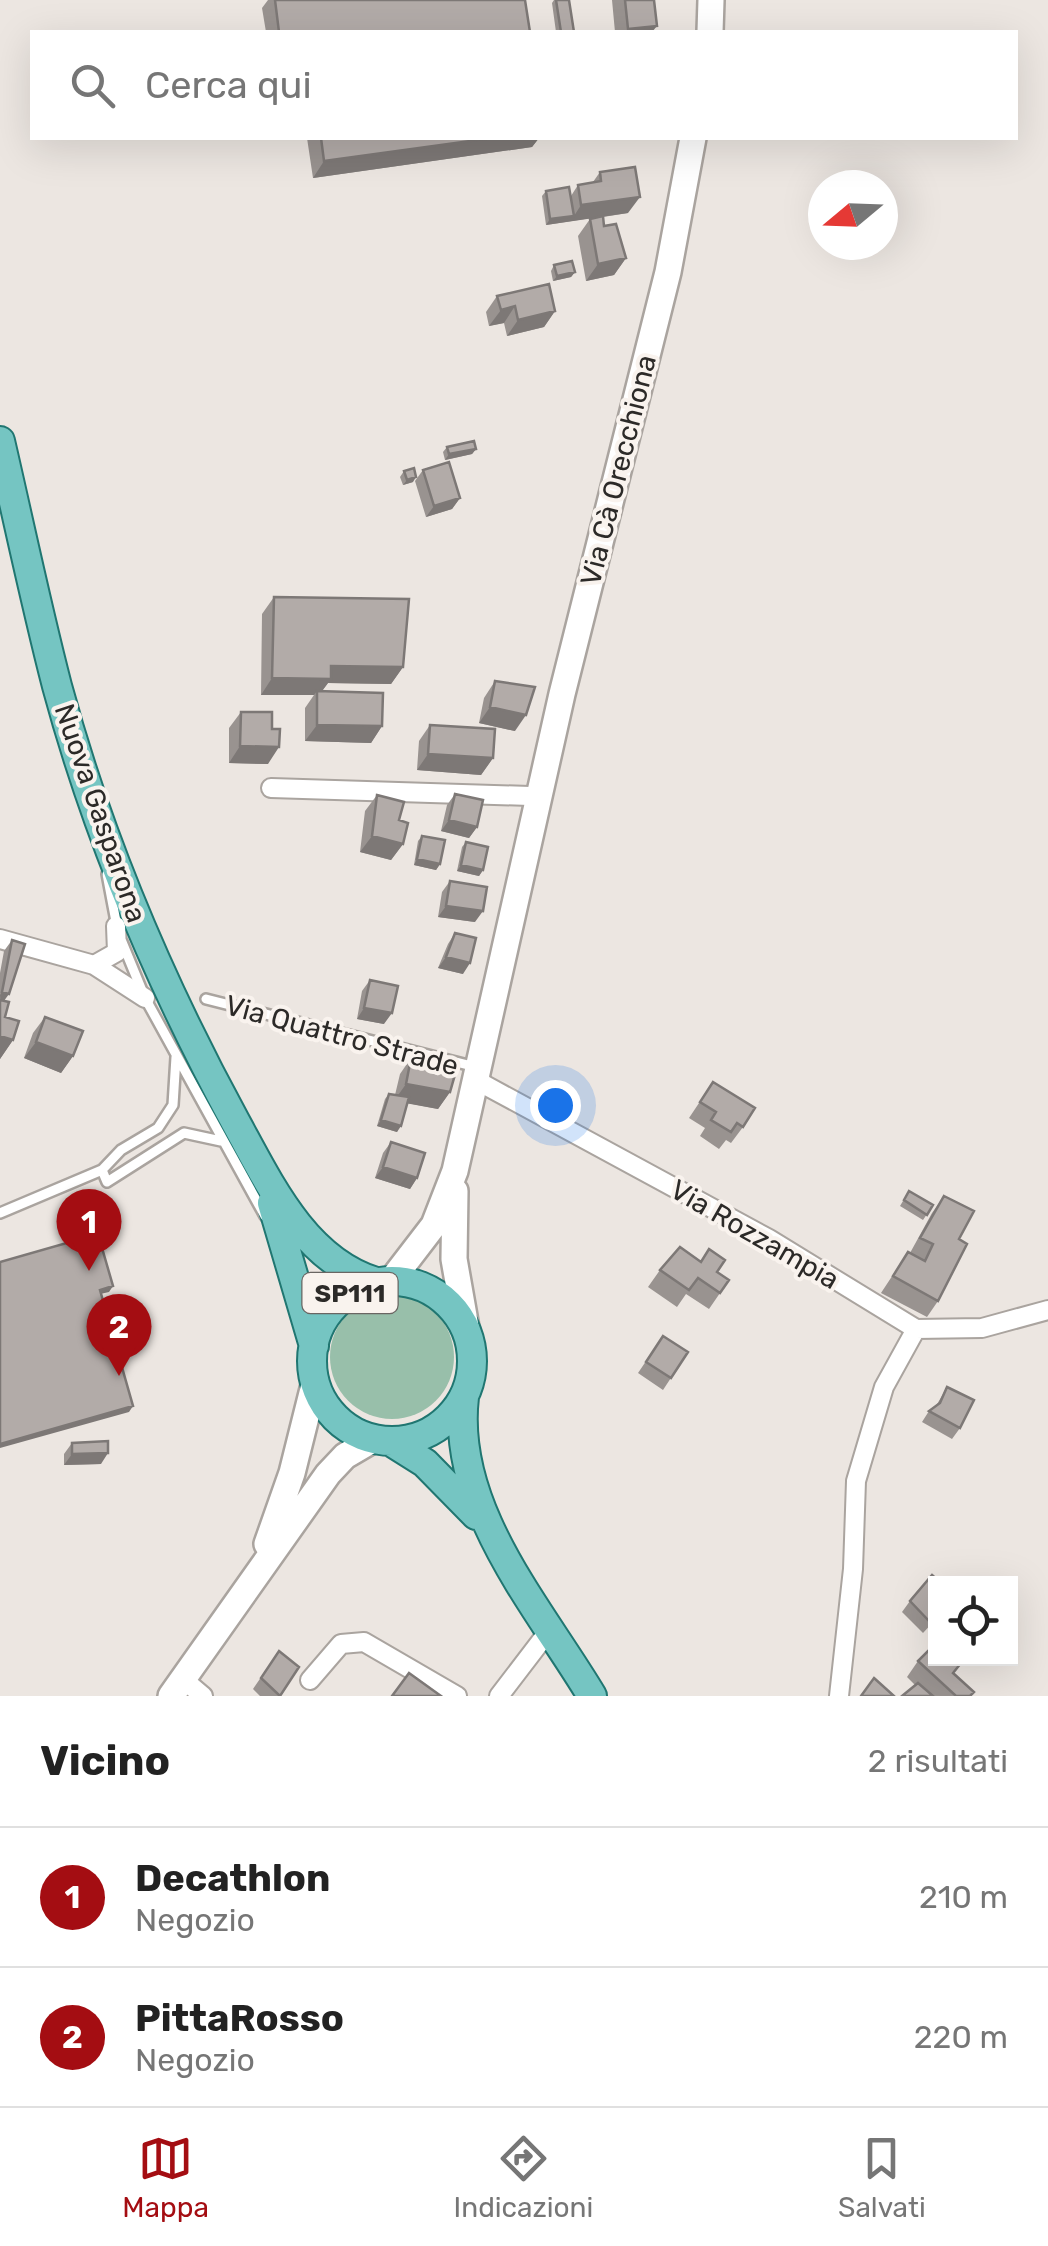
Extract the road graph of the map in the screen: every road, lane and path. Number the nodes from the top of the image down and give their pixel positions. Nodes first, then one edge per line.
1 (712, 0) edge
2 (710, 30) edge
3 (693, 140) edge
4 (0, 442) edge
5 (271, 788) dead end
6 (538, 801) junction
7 (95, 807) junction
8 (116, 926) junction
9 (0, 940) edge
10 (94, 965) junction
11 (144, 998) junction
12 (206, 999) dead end
13 (176, 1054) junction
14 (477, 1074) junction
15 (222, 1142) junction
16 (258, 1164) junction
17 (102, 1170) junction
18 (455, 1170) junction
19 (0, 1214) edge
20 (282, 1232) junction
21 (383, 1282) junction
22 (1047, 1312) edge
23 (916, 1329) junction
24 (467, 1332) junction
25 (314, 1346) junction
26 (315, 1380) junction
27 (464, 1395) junction
28 (382, 1440) junction
29 (494, 1535) junction
30 (259, 1567) junction
31 (551, 1628) junction
32 (310, 1680) dead end
33 (177, 1687) edge
34 (590, 1693) edge
35 (203, 1696) edge
36 (457, 1696) edge
37 (499, 1696) edge
38 (839, 1696) edge

1 - 2 main road
3 - 6 main road, Via Cà Orecchiona
4 - 7 main road, Nuova Gasparona / SP111
5 - 6 street
6 - 14 main road, Via Cà Orecchiona
7 - 8 lane
7 - 16 main road, Nuova Gasparona / SP111
8 - 10 street
8 - 11 lane
9 - 10 street
10 - 11 street
11 - 13 lane
12 - 14 lane, Via Quattro Strade
13 - 15 lane
13 - 17 lane
14 - 18 main road, Via Cà Orecchiona
14 - 23 street, Via Rozzampia
15 - 17 lane
15 - 20 lane
16 - 20 main road, Nuova Gasparona / SP111
16 - 21 main road, Nuova Gasparona / SP111
17 - 19 lane
18 - 21 main road, Via Cà Orecchiona
18 - 24 main road, Via Cà Orecchiona
20 - 25 main road, Nuova Gasparona / SP111
21 - 24 main road, Nuova Gasparona / SP111
21 - 25 main road, SP111
22 - 23 street
23 - 38 street
24 - 27 main road
25 - 26 main road, Nuova Gasparona / SP111
26 - 28 main road
26 - 30 main road
27 - 28 main road
27 - 29 main road
28 - 29 main road
28 - 30 main road
29 - 31 main road
30 - 33 main road
31 - 34 main road
31 - 37 street
32 - 36 street
33 - 35 street

